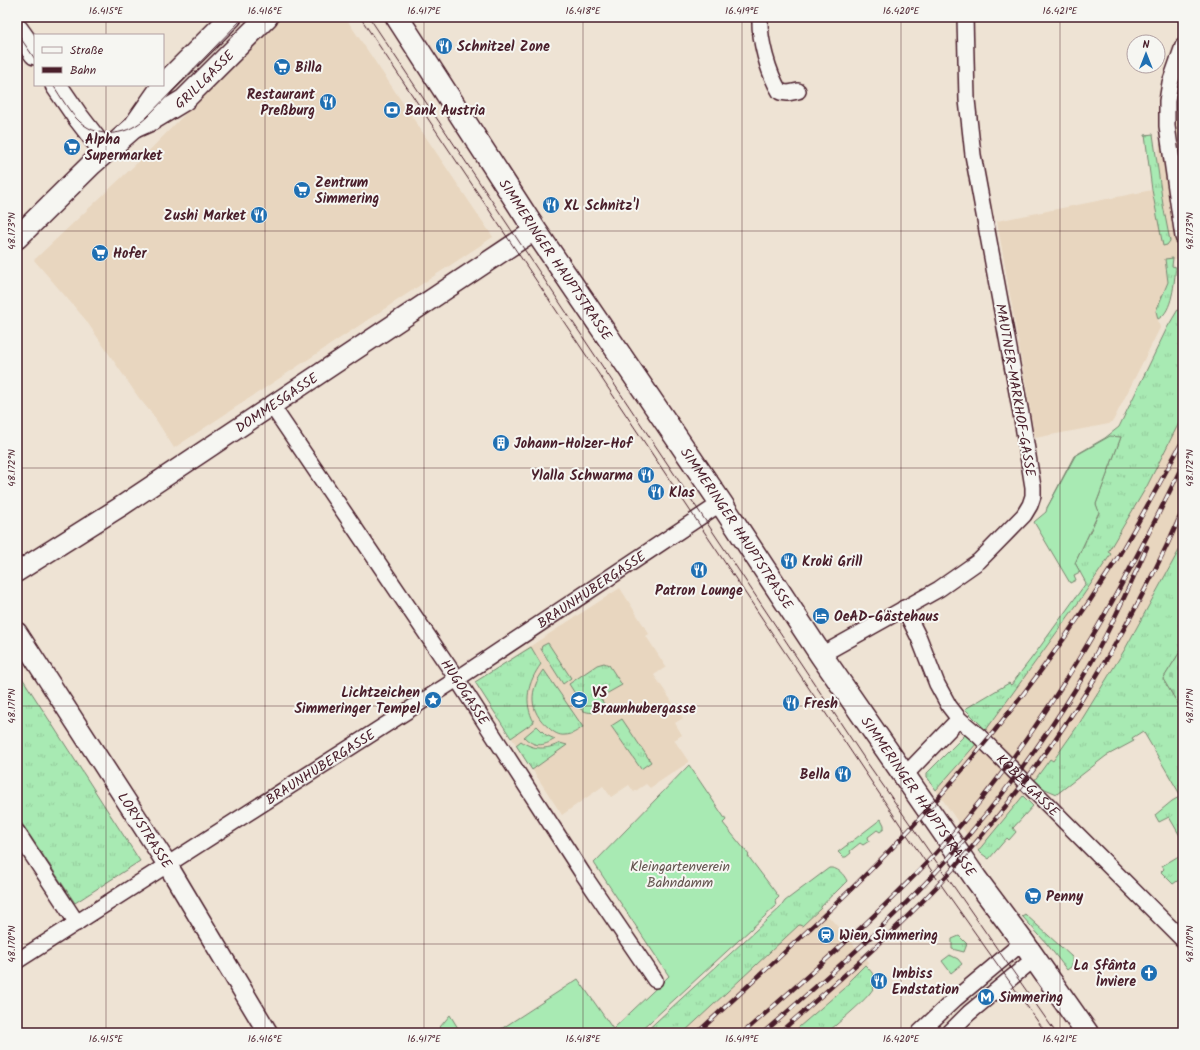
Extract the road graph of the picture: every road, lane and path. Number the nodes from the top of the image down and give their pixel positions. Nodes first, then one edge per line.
1 (231, 17) edge
2 (267, 17) edge
3 (397, 17) edge
4 (760, 17) edge
5 (965, 17) edge
6 (1183, 46) edge
7 (164, 84) edge
8 (57, 86) edge
9 (162, 86) edge
10 (798, 91) dead end
11 (133, 128) junction
12 (105, 152) junction
13 (535, 230) junction
14 (1183, 237) edge
15 (17, 238) edge
16 (272, 406) junction
17 (721, 503) junction
18 (17, 572) edge
19 (904, 608) junction
20 (17, 632) edge
21 (821, 655) junction
22 (457, 679) junction
23 (959, 719) junction
24 (904, 776) junction
25 (17, 832) edge
26 (167, 864) junction
27 (77, 923) junction
28 (1183, 940) edge
29 (1028, 950) junction
30 (17, 961) edge
31 (655, 980) dead end
32 (268, 1033) edge
33 (919, 1033) edge
34 (949, 1033) edge
35 (1087, 1033) edge

1 - 7 main road, GRILLGASSE
2 - 11 main road, GRILLGASSE
3 - 13 main road, SIMMERINGER HAUPTSTRASSE
4 - 10 street
5 - 19 street, MAUTNER-MARKHOF-GASSE
6 - 14 street
8 - 12 main road
9 - 11 main road, GRILLGASSE
11 - 12 main road, GRILLGASSE
12 - 15 main road, GRILLGASSE
13 - 16 street, DOMMESGASSE
13 - 17 main road, SIMMERINGER HAUPTSTRASSE
16 - 18 street, DOMMESGASSE
16 - 22 street, HUGOGASSE
17 - 21 main road, SIMMERINGER HAUPTSTRASSE
17 - 22 street, BRAUNHUBERGASSE
19 - 21 street, MAUTNER-MARKHOF-GASSE
19 - 23 street, KOBELGASSE
20 - 26 street, LORYSTRASSE
21 - 24 main road, SIMMERINGER HAUPTSTRASSE
22 - 26 street, BRAUNHUBERGASSE
22 - 31 street, HUGOGASSE
23 - 24 street
23 - 28 street, KOBELGASSE
24 - 29 main road, SIMMERINGER HAUPTSTRASSE
25 - 27 street
26 - 27 street, BRAUNHUBERGASSE
26 - 32 street, LORYSTRASSE
27 - 30 street, BRAUNHUBERGASSE
29 - 33 street
29 - 34 street
29 - 35 main road, SIMMERINGER HAUPTSTRASSE

